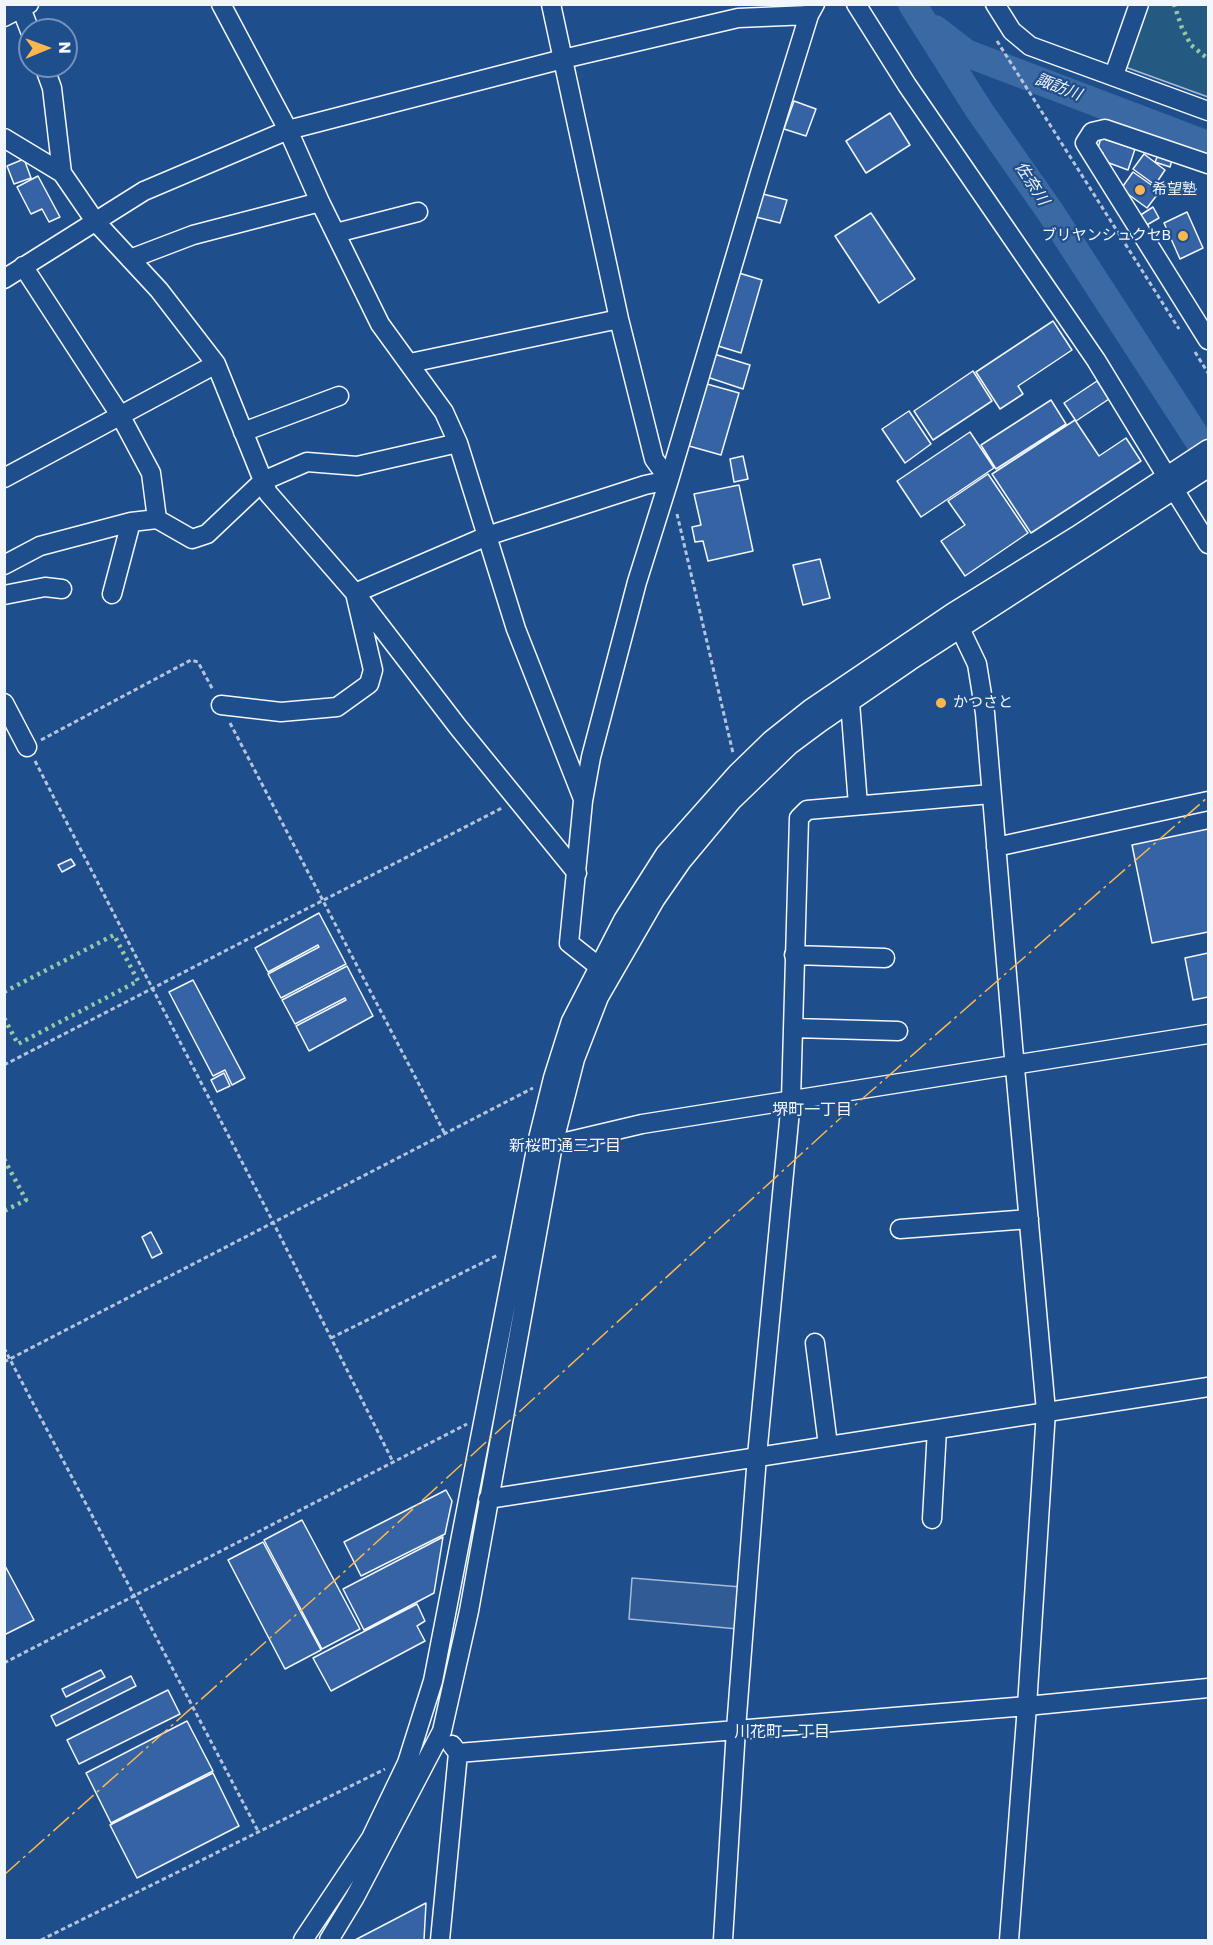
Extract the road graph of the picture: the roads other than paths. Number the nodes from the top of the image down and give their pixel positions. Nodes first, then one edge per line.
1 (221, 4) edge
2 (551, 4) edge
3 (856, 4) edge
4 (995, 4) edge
5 (1139, 4) edge
6 (25, 6) edge
7 (812, 10) edge
8 (4, 17) edge
9 (563, 58) junction
10 (1114, 75) junction
11 (48, 78) edge
12 (1209, 111) edge
13 (288, 130) junction
14 (4, 138) edge
15 (1209, 164) edge
16 (62, 173) junction
17 (320, 202) junction
18 (418, 212) dead end
19 (95, 221) junction
20 (336, 234) junction
21 (130, 259) junction
22 (23, 266) junction
23 (4, 279) edge
24 (620, 319) junction
25 (1209, 340) edge
26 (410, 363) junction
27 (216, 364) junction
28 (339, 396) dead end
29 (120, 415) junction
30 (243, 432) junction
31 (458, 443) junction
32 (1209, 449) edge
33 (1209, 468) edge
34 (4, 478) edge
35 (263, 480) junction
36 (669, 480) junction
37 (1175, 480) junction
38 (157, 519) junction
39 (131, 522) junction
40 (488, 536) junction
41 (1209, 544) edge
42 (4, 565) edge
43 (62, 589) dead end
44 (355, 593) junction
45 (112, 594) dead end
46 (4, 595) edge
47 (957, 620) junction
48 (850, 702) junction
49 (4, 703) edge
50 (221, 705) road end
51 (27, 747) road end
52 (991, 794) junction
53 (583, 801) junction
54 (1209, 801) edge
55 (858, 806) junction
56 (996, 847) junction
57 (577, 873) junction
58 (794, 955) junction
59 (885, 958) dead end
60 (598, 966) junction
61 (794, 1028) junction
62 (898, 1031) dead end
63 (1209, 1034) edge
64 (1015, 1064) junction
65 (791, 1100) junction
66 (553, 1145) junction
67 (1029, 1219) junction
68 (900, 1229) dead end
69 (815, 1343) dead end
70 (1209, 1387) edge
71 (1046, 1411) junction
72 (936, 1429) junction
73 (828, 1445) junction
74 (757, 1456) junction
75 (488, 1499) junction
76 (932, 1519) dead end
77 (1209, 1688) edge
78 (1027, 1706) junction
79 (736, 1729) junction
80 (442, 1731) junction
81 (458, 1753) junction
82 (303, 1941) edge
83 (329, 1941) edge
84 (440, 1941) edge
85 (723, 1941) edge
86 (1009, 1941) edge

1 - 13 street
2 - 9 street
3 - 37 street
4 - 10 street
5 - 10 street
6 - 8 street
7 - 9 street
7 - 36 street
9 - 13 street
9 - 24 street
10 - 12 street
11 - 16 street
13 - 17 street
13 - 19 street
14 - 16 street
15 - 25 street
16 - 19 street
17 - 20 street
17 - 21 street
18 - 20 street
19 - 21 street
19 - 22 street
20 - 26 street
21 - 27 street
22 - 23 street
22 - 29 street
24 - 26 street
24 - 36 street
26 - 31 street
27 - 29 street
27 - 30 street
28 - 30 street
29 - 34 street
29 - 38 street
30 - 35 street
31 - 35 street
31 - 40 street
32 - 37 street
33 - 37 street
35 - 38 street
35 - 44 street
36 - 40 street
36 - 53 street
37 - 41 street
37 - 47 street
38 - 39 street
39 - 42 street
39 - 45 street
40 - 44 street
40 - 53 street
43 - 46 street
44 - 50 street
44 - 57 street
47 - 48 street
47 - 52 street
47 - 60 street
48 - 55 street
48 - 66 street
49 - 51 street
52 - 55 street
52 - 56 street
53 - 57 street
54 - 56 street
55 - 58 street
56 - 64 street
57 - 60 street
58 - 59 street
58 - 61 street
60 - 82 street
61 - 62 street
61 - 65 street
63 - 64 street
64 - 65 street
64 - 67 street
65 - 66 street
65 - 74 street
66 - 75 street
67 - 68 street
67 - 71 street
69 - 73 street
70 - 71 street
71 - 72 street
71 - 78 street
72 - 73 street
72 - 76 street
73 - 74 street
74 - 75 street
74 - 79 street
75 - 80 street
77 - 78 street
78 - 79 street
78 - 86 street
79 - 81 street
79 - 85 street
80 - 81 street
80 - 83 street
81 - 84 street

